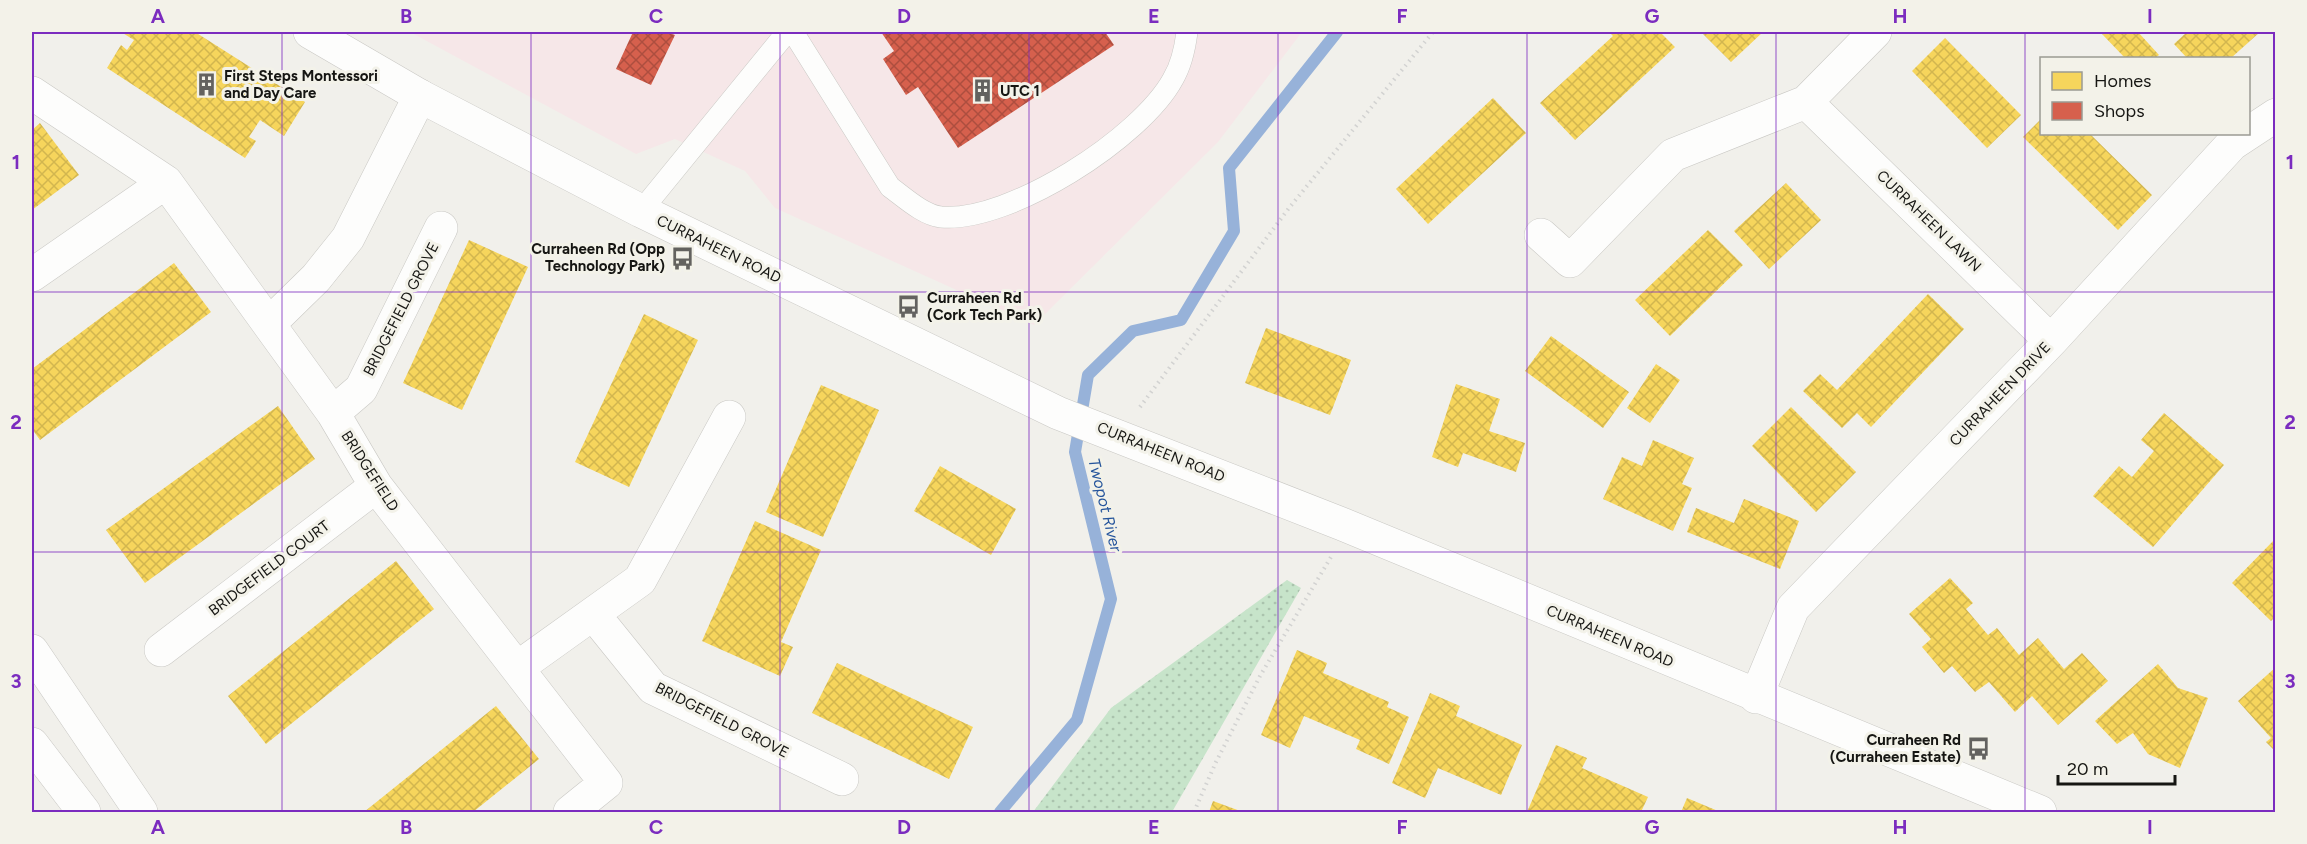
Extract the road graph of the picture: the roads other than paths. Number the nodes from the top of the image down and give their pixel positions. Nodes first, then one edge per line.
1 (310, 32) edge
2 (787, 32) edge
3 (793, 32) edge
4 (1188, 32) edge
5 (1875, 32) edge
6 (32, 93) edge
7 (420, 96) junction
8 (1806, 102) junction
9 (2276, 116) edge
10 (2250, 133) edge
11 (2246, 135) edge
12 (166, 182) junction
13 (641, 212) junction
14 (441, 228) dead end
15 (1540, 235) dead end
16 (32, 275) edge
17 (270, 323) junction
18 (2051, 341) junction
19 (333, 413) junction
20 (729, 417) dead end
21 (376, 486) junction
22 (594, 615) junction
23 (161, 650) dead end
24 (32, 651) edge
25 (517, 668) junction
26 (1756, 697) junction
27 (32, 744) edge
28 (842, 779) dead end
29 (84, 813) edge
30 (141, 813) edge
31 (570, 813) edge
32 (2040, 813) edge

1 - 7 main road, CURRAHEEN ROAD
2 - 13 lane
3 - 4 lane
5 - 8 main road
6 - 12 main road, BRIDGEFIELD
7 - 13 main road, CURRAHEEN ROAD
7 - 17 main road
8 - 15 main road
8 - 18 main road, CURRAHEEN LAWN
9 - 10 main road, CURRAHEEN DRIVE
11 - 18 main road, CURRAHEEN DRIVE
12 - 16 main road
12 - 17 main road, BRIDGEFIELD
13 - 26 main road, CURRAHEEN ROAD
14 - 19 main road, BRIDGEFIELD GROVE
17 - 19 main road, BRIDGEFIELD
18 - 26 main road, CURRAHEEN DRIVE
19 - 21 main road, BRIDGEFIELD
20 - 22 main road
21 - 23 main road, BRIDGEFIELD COURT
21 - 25 main road, BRIDGEFIELD
22 - 25 main road
22 - 28 main road, BRIDGEFIELD GROVE
24 - 30 main road
25 - 31 main road, BRIDGEFIELD
26 - 32 main road, CURRAHEEN ROAD
27 - 29 main road

